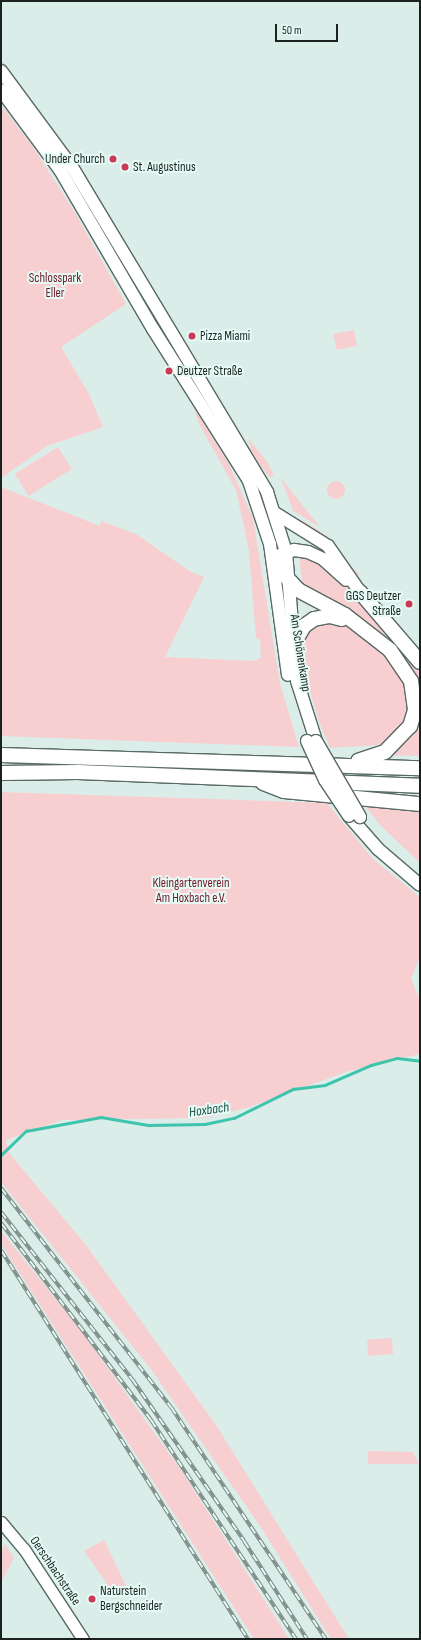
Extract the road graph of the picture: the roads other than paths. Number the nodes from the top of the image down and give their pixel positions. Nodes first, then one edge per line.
1 (1, 71) edge
2 (1, 90) edge
3 (275, 513) junction
4 (286, 552) junction
5 (274, 564) junction
6 (291, 585) junction
7 (360, 592) junction
8 (361, 627) junction
9 (293, 645) junction
10 (420, 662) edge
11 (312, 741) junction
12 (1, 755) edge
13 (342, 765) junction
14 (420, 768) edge
15 (1, 773) edge
16 (252, 778) junction
17 (420, 786) edge
18 (420, 804) edge
19 (355, 817) junction
20 (420, 875) edge
21 (420, 886) edge
22 (1, 1522) edge
23 (83, 1639) edge

1 - 3 main road
2 - 5 main road, Am Schönenkamp
3 - 4 main road, Am Schönenkamp
3 - 7 main road
4 - 5 main road
4 - 6 main road, Am Schönenkamp
4 - 7 main road
5 - 6 highway
5 - 11 main road, Am Schönenkamp
6 - 8 highway
6 - 9 main road, Am Schönenkamp
7 - 10 highway
8 - 9 highway
8 - 13 highway
9 - 11 main road, Am Schönenkamp
11 - 19 main road, Am Schönenkamp, bridge
12 - 13 highway
13 - 14 highway
15 - 16 highway
16 - 17 highway
16 - 18 highway
19 - 20 main road, Am Schönenkamp
19 - 21 main road, Am Schönenkamp
22 - 23 main road, Oerschbachstraße

